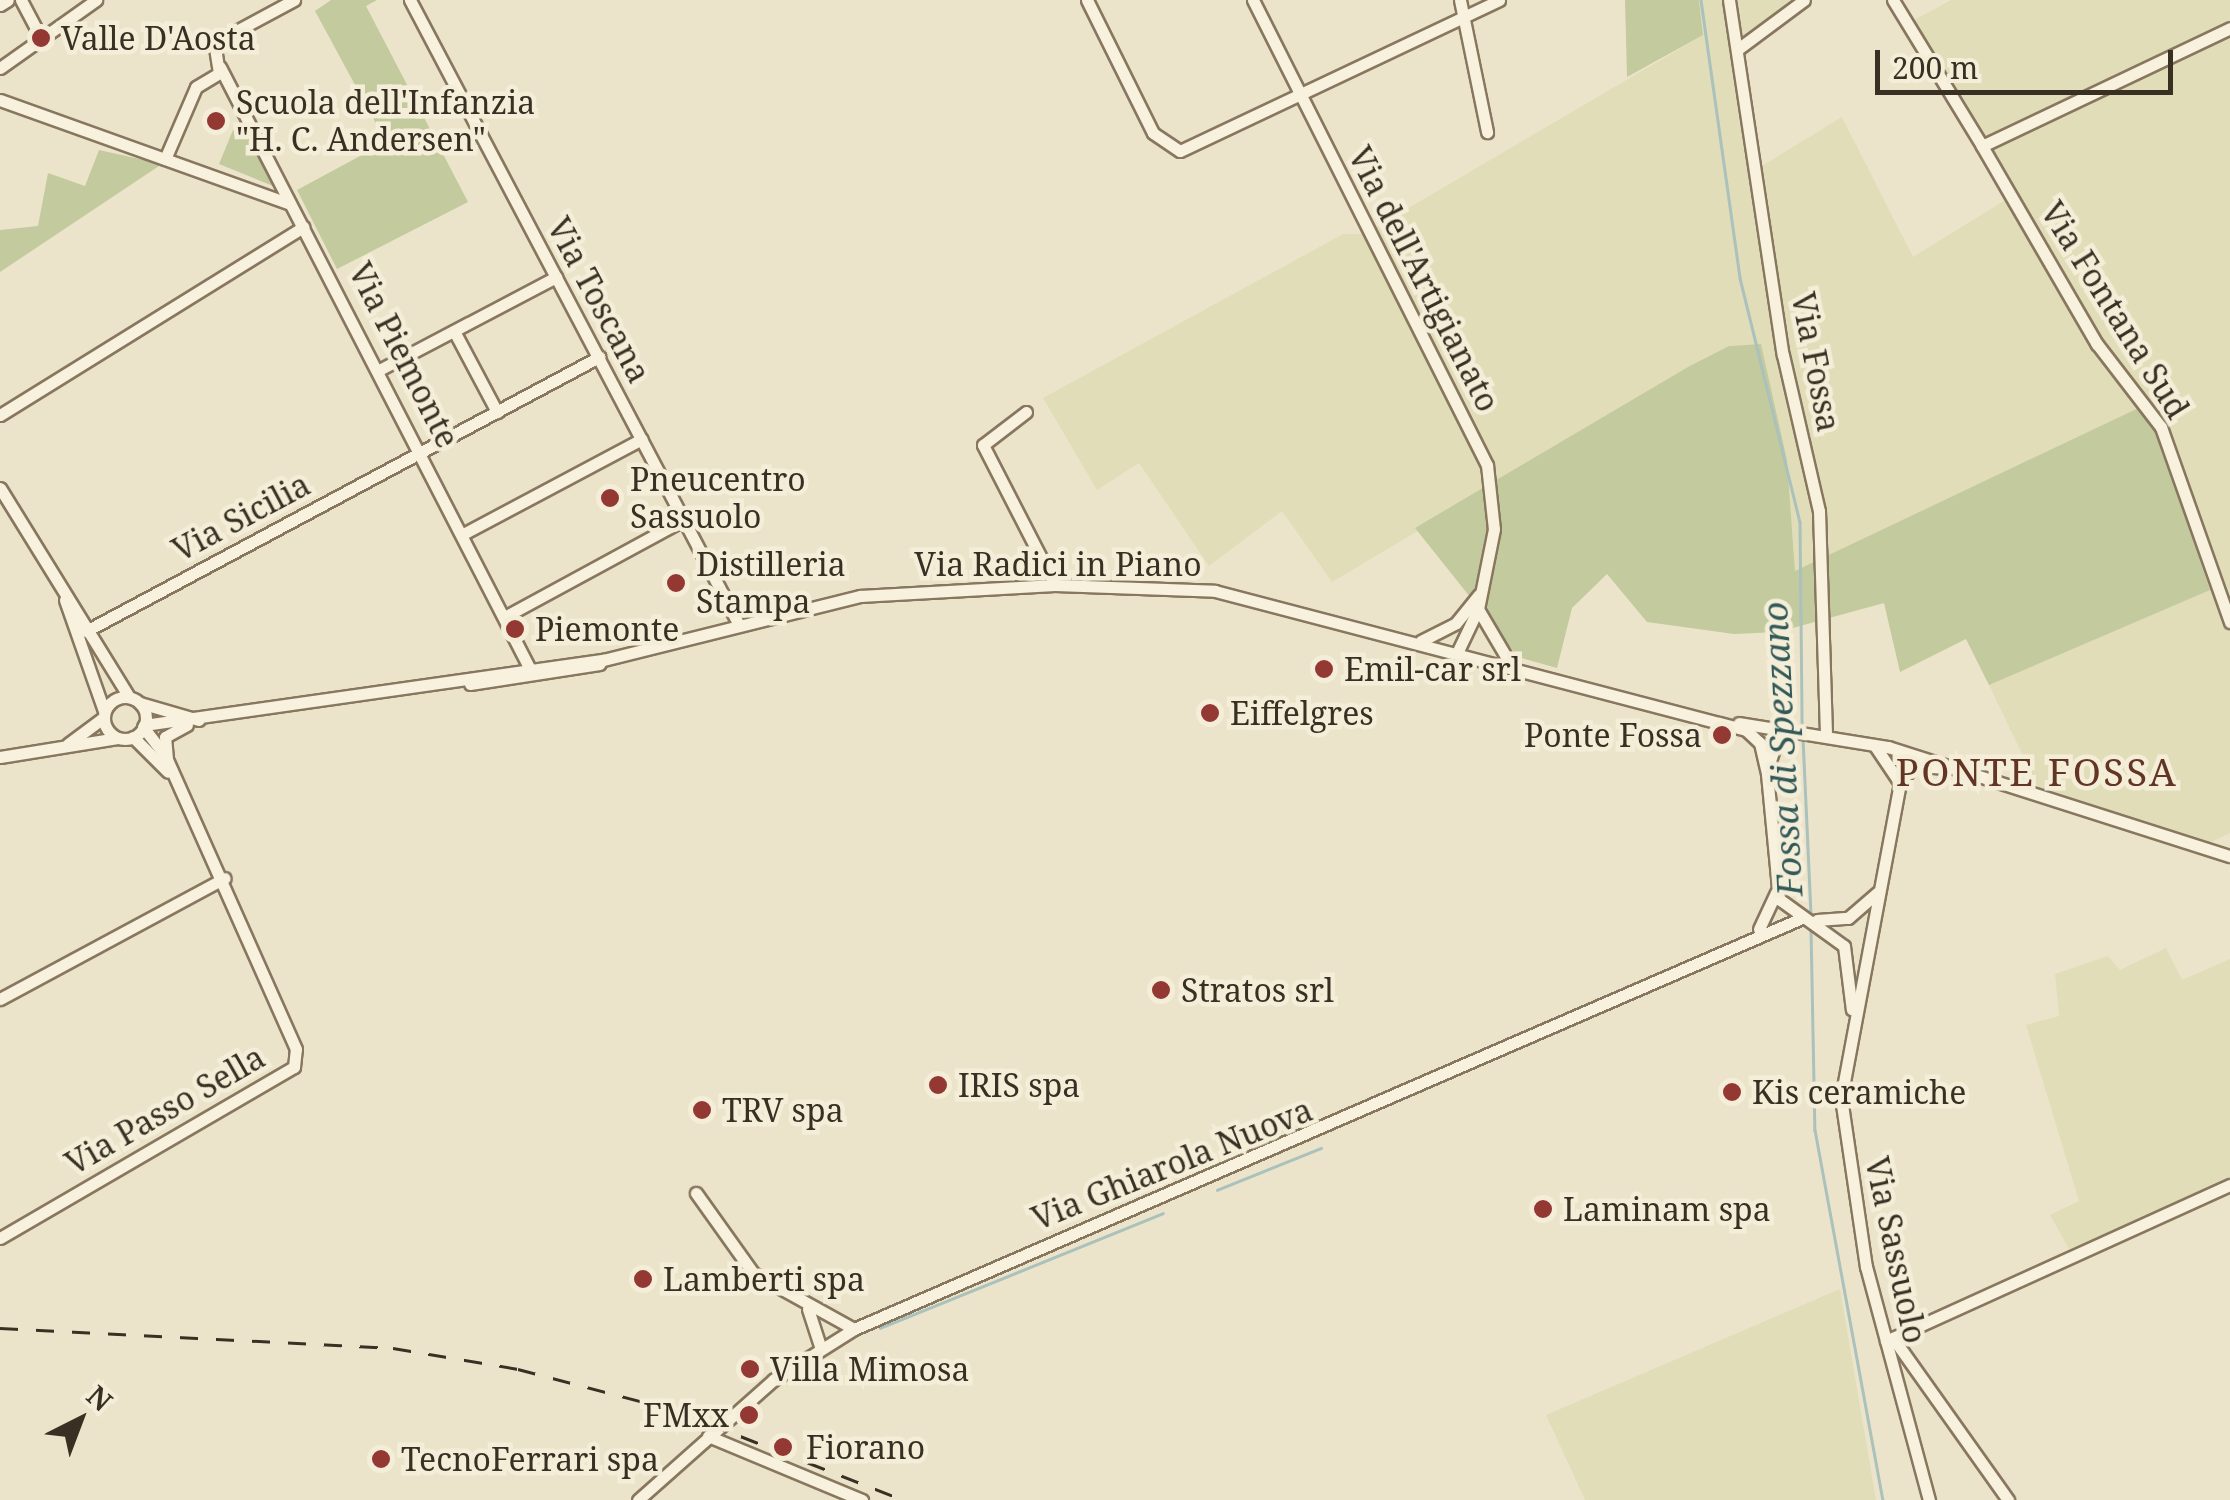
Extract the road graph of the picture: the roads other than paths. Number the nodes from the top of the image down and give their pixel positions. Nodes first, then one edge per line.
1 (8, 0) edge
2 (21, 0) edge
3 (96, 0) edge
4 (294, 0) edge
5 (410, 0) edge
6 (1087, 0) edge
7 (1253, 0) edge
8 (1460, 0) edge
9 (1499, 0) edge
10 (1729, 0) edge
11 (1804, 0) edge
12 (1893, 0) edge
13 (0, 6) edge
14 (1463, 18) junction
15 (2230, 28) edge
16 (40, 38) junction
17 (1738, 49) junction
18 (220, 67) junction
19 (0, 68) edge
20 (1300, 92) junction
21 (0, 100) edge
22 (1487, 132) dead end
23 (1982, 146) junction
24 (165, 160) junction
25 (290, 204) junction
26 (304, 227) junction
27 (556, 277) junction
28 (454, 331) junction
29 (599, 357) junction
30 (381, 369) junction
31 (497, 412) junction
32 (1026, 412) dead end
33 (0, 415) edge
34 (642, 438) junction
35 (423, 451) junction
36 (0, 488) edge
37 (685, 519) junction
38 (465, 533) junction
39 (1056, 585) junction
40 (1479, 595) junction
41 (64, 600) junction
42 (1478, 609) junction
43 (508, 615) junction
44 (2230, 622) edge
45 (1456, 623) junction
46 (740, 625) junction
47 (86, 632) junction
48 (1421, 642) junction
49 (1458, 650) junction
50 (603, 660) junction
51 (1511, 665) junction
52 (532, 671) junction
53 (561, 675) junction
54 (460, 684) junction
55 (492, 685) junction
56 (134, 700) junction
57 (104, 715) junction
58 (195, 722) junction
59 (1730, 723) junction
60 (144, 726) junction
61 (1789, 732) junction
62 (1826, 736) junction
63 (133, 737) junction
64 (117, 738) junction
65 (68, 744) junction
66 (1874, 745) junction
67 (0, 756) edge
68 (167, 758) junction
69 (1950, 768) junction
70 (1767, 774) junction
71 (175, 780) junction
72 (1900, 783) junction
73 (2230, 856) edge
74 (224, 878) junction
75 (1777, 892) junction
76 (1877, 892) junction
77 (1794, 916) junction
78 (1820, 921) junction
79 (1759, 929) junction
80 (0, 998) edge
81 (1852, 1010) junction
82 (2230, 1185) edge
83 (696, 1193) dead end
84 (0, 1238) edge
85 (808, 1309) junction
86 (854, 1329) junction
87 (1890, 1340) junction
88 (820, 1346) junction
89 (708, 1436) junction
90 (638, 1500) edge
91 (862, 1500) edge
92 (1928, 1500) edge
93 (2008, 1500) edge

1 - 13 street
2 - 16 street
3 - 16 street
4 - 18 street
5 - 27 street, Via Toscana
6 - 20 street
7 - 20 street, Via dell'Artigianato
8 - 14 street
9 - 14 street
10 - 17 street, Via Fossa
11 - 17 street
12 - 23 street, Via Fontana Sud
14 - 20 street
14 - 22 street
15 - 23 street
16 - 19 street
17 - 62 street, Via Fossa
18 - 24 street
18 - 25 street, Via Piemonte
20 - 40 street, Via dell'Artigianato
21 - 24 street
23 - 44 street, Via Fontana Sud
24 - 25 street
25 - 26 street, Via Piemonte
26 - 30 street, Via Piemonte
26 - 33 street
27 - 28 street
27 - 29 street, Via Toscana
28 - 30 street
28 - 31 street
29 - 31 street, Via Sicilia
29 - 34 street, Via Toscana
30 - 35 street, Via Piemonte
31 - 35 street, Via Sicilia
32 - 39 street
34 - 37 street, Via Toscana
34 - 38 street
35 - 38 street, Via Piemonte
35 - 47 street, Via Sicilia
36 - 41 street
37 - 43 street
37 - 46 street, Via Toscana
38 - 43 street, Via Piemonte
39 - 46 street, Via Radici in Piano
39 - 48 street, Via Radici in Piano
40 - 42 street, Via dell'Artigianato
40 - 45 street, Via dell'Artigianato
41 - 47 street
41 - 57 street
42 - 49 street, Via dell'Artigianato
42 - 51 street
43 - 52 street, Via Piemonte
45 - 48 street, Via dell'Artigianato
45 - 49 street
46 - 50 street, Via Radici in Piano
47 - 56 street
48 - 49 street, Via Radici in Piano
49 - 51 street, Via Radici in Piano
50 - 52 street
50 - 53 street
51 - 59 street, Via Radici in Piano
52 - 53 street
52 - 54 street
52 - 55 street
53 - 55 street
54 - 55 street
54 - 58 street
56 - 57 street
56 - 58 street
56 - 60 street
57 - 64 street
57 - 65 street
58 - 60 street
58 - 68 street
59 - 61 street
59 - 70 street
60 - 63 street
60 - 68 street, Via Passo Sella
61 - 62 street
61 - 70 street
62 - 66 street
63 - 64 street
63 - 71 street, Via Passo Sella
64 - 65 street
65 - 67 street
66 - 69 street
66 - 72 street
68 - 71 street, Via Passo Sella
69 - 72 street
69 - 73 street
70 - 75 street
71 - 74 street, Via Passo Sella
72 - 76 street
74 - 80 street
74 - 84 street, Via Passo Sella
75 - 77 street
75 - 79 street
76 - 78 street
76 - 81 street, Via Sassuolo
77 - 78 street
77 - 79 street, Via Ghiarola Nuova
78 - 81 street
79 - 86 street, Via Ghiarola Nuova
81 - 87 street, Via Sassuolo
82 - 87 street
83 - 85 street
85 - 86 street
85 - 88 street
86 - 88 street, Via Ghiarola Nuova
87 - 92 street, Via Sassuolo
87 - 93 street
88 - 89 street, Via Ghiarola Nuova
89 - 90 street, Via Ghiarola Nuova
89 - 91 street

